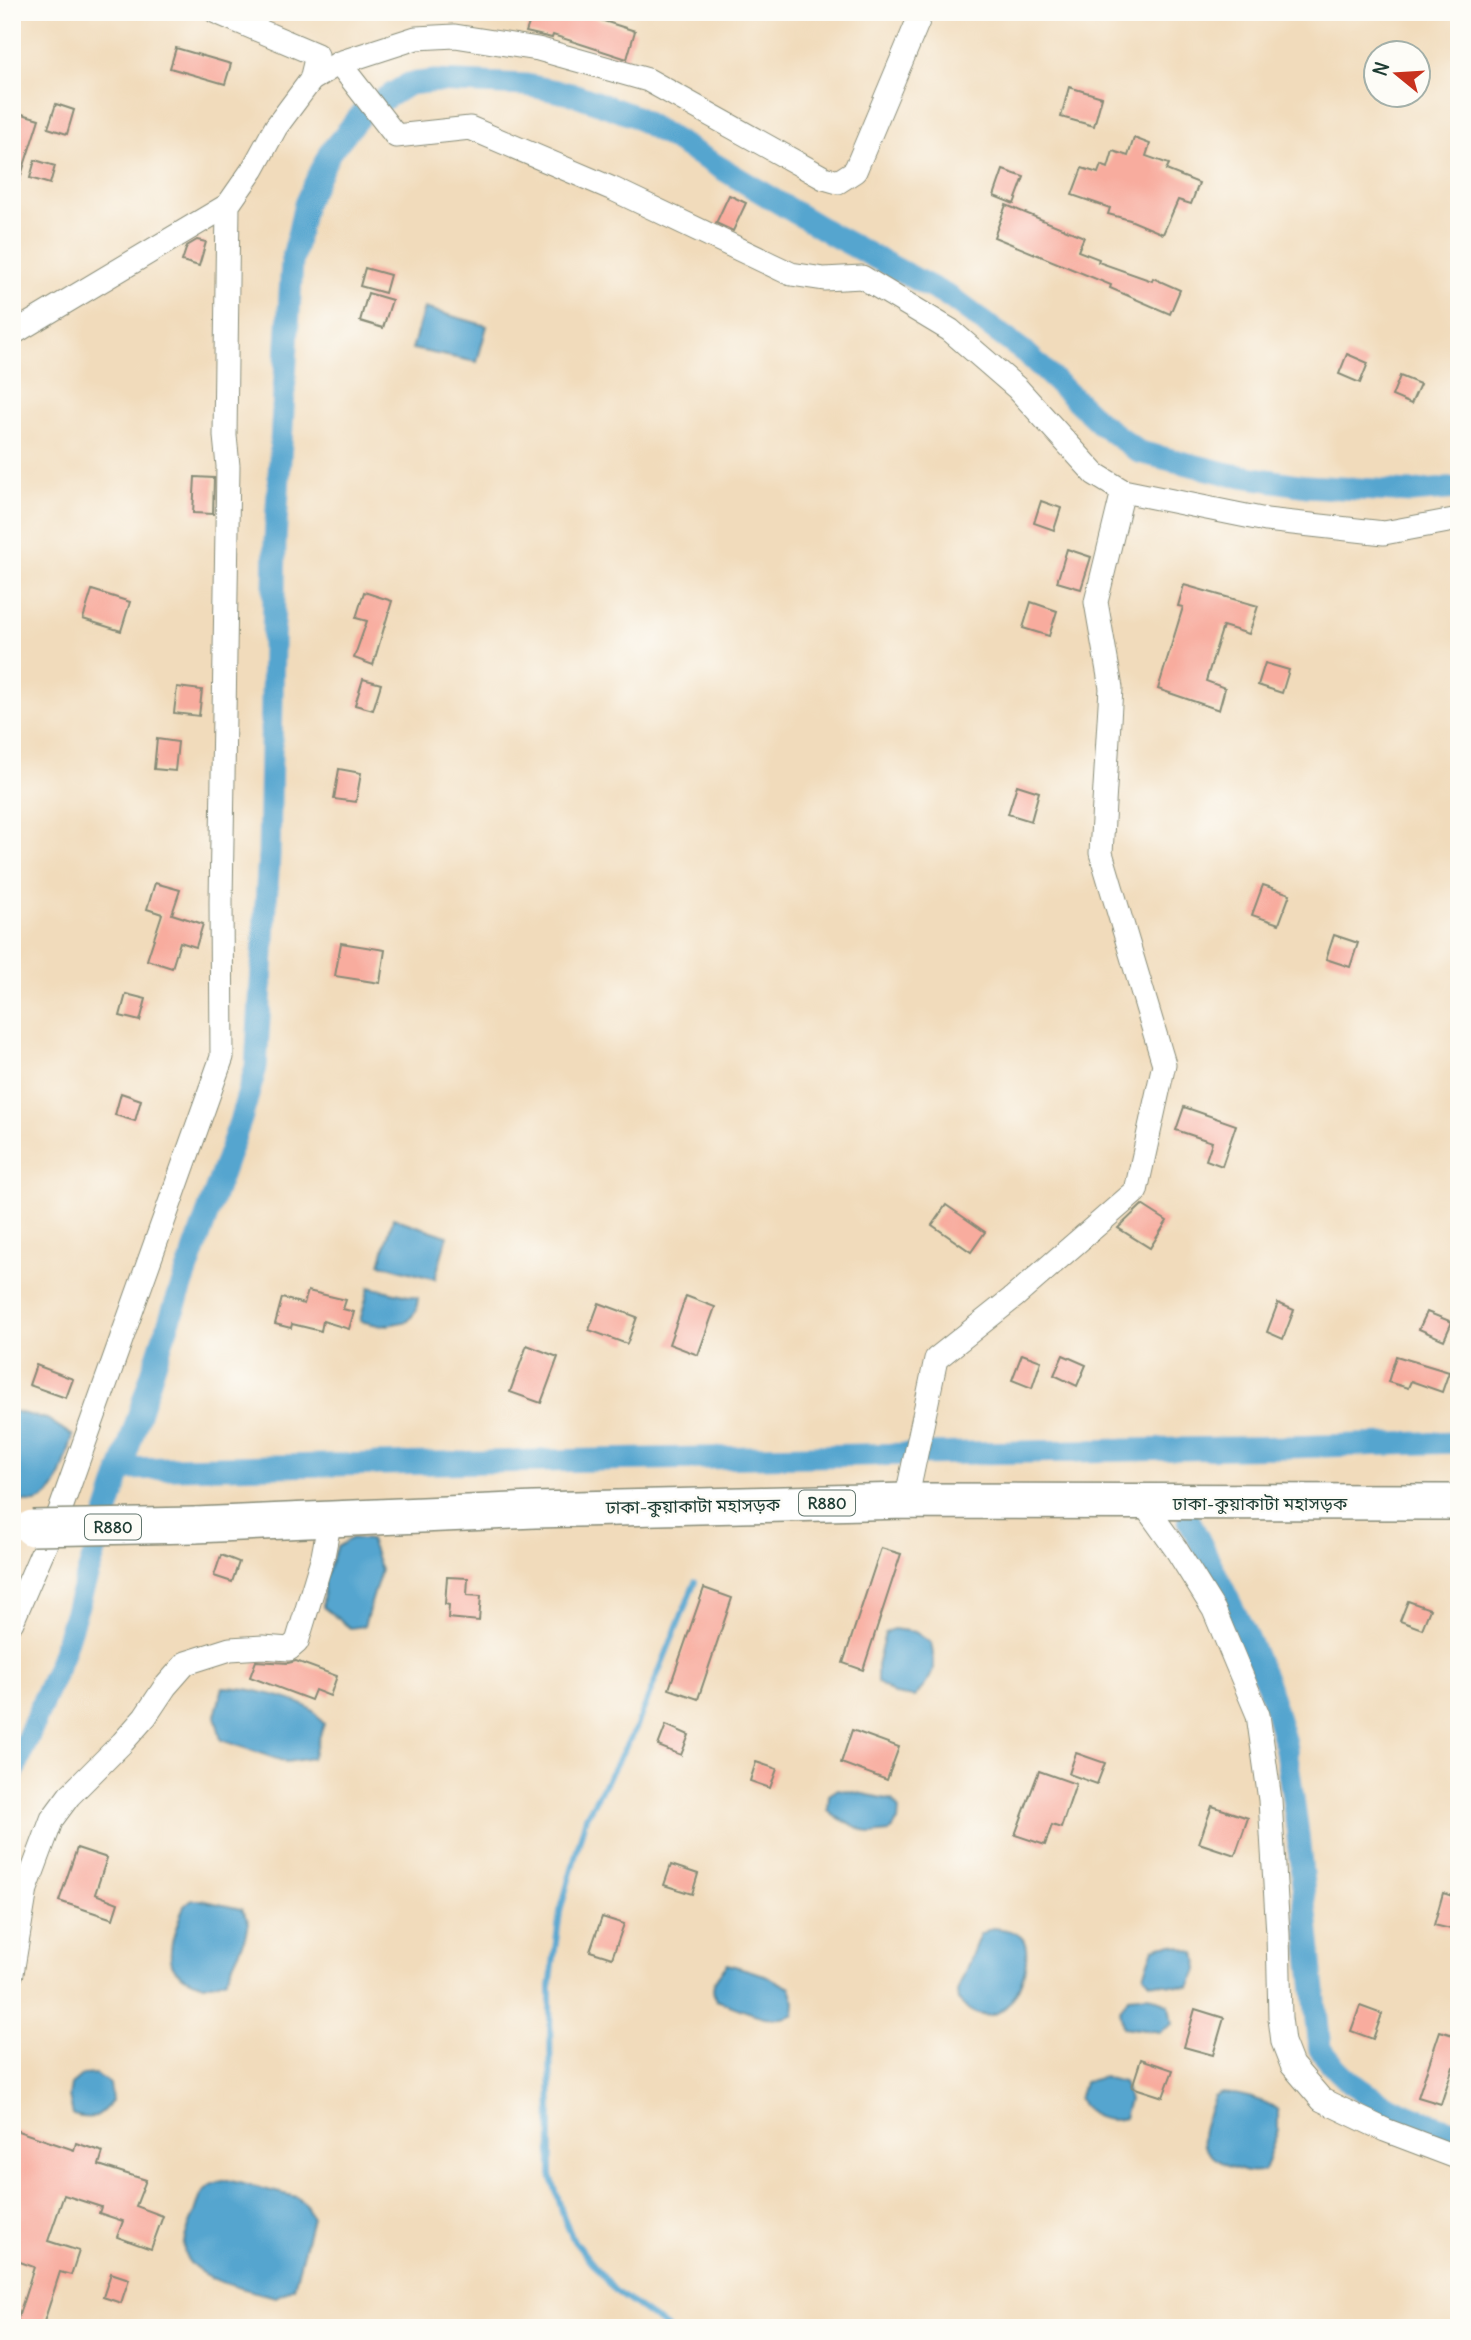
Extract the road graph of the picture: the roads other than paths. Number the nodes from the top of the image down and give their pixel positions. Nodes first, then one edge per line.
1 (216, 12) edge
2 (921, 14) dead end
3 (339, 63) junction
4 (311, 80) junction
5 (228, 205) junction
6 (12, 334) edge
7 (1123, 491) junction
8 (1459, 519) edge
9 (906, 1501) junction
10 (1459, 1502) edge
11 (1143, 1503) junction
12 (330, 1519) junction
13 (22, 1529) edge
14 (12, 1622) edge
15 (12, 1973) edge
16 (1459, 2158) edge

1 - 4 street
2 - 3 street
3 - 4 street
3 - 7 street
4 - 5 street
5 - 6 street
5 - 14 street
7 - 8 street
7 - 9 street
9 - 11 main road, ঢাকা-কুয়াকাটা মহাসড়ক / R880
9 - 12 main road, ঢাকা-কুয়াকাটা মহাসড়ক / R880
10 - 11 main road, ঢাকা-কুয়াকাটা মহাসড়ক / R880
11 - 16 street
12 - 13 main road, ঢাকা-কুয়াকাটা মহাসড়ক / R880, bridge
12 - 15 street

